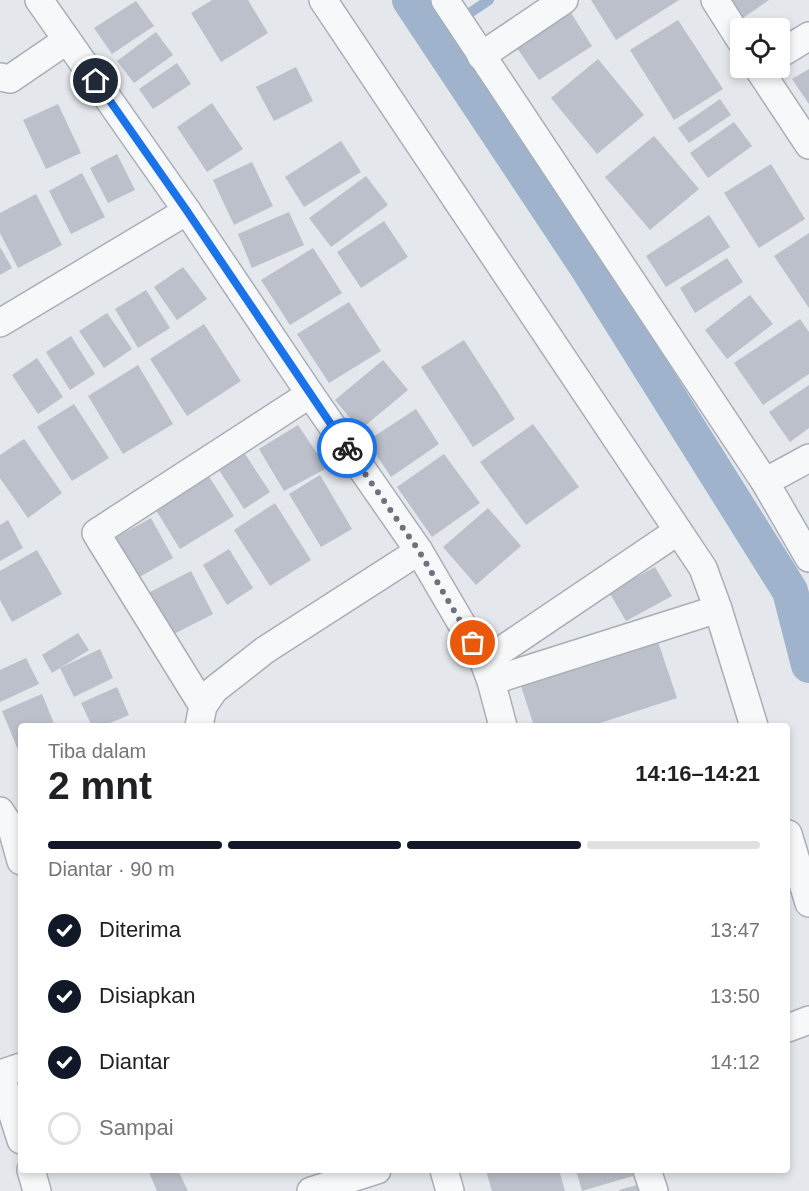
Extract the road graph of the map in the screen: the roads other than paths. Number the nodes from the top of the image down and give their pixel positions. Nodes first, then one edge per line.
1 (39, 0) edge
2 (323, 0) edge
3 (445, 0) edge
4 (564, 0) edge
5 (715, 0) edge
6 (730, 23) edge
7 (809, 36) edge
8 (67, 40) junction
9 (790, 48) edge
10 (478, 52) junction
11 (0, 77) edge
12 (765, 78) edge
13 (809, 145) edge
14 (187, 211) junction
15 (0, 323) edge
16 (310, 394) junction
17 (809, 458) edge
18 (765, 483) junction
19 (678, 531) junction
20 (419, 551) junction
21 (809, 558) edge
22 (718, 609) junction
23 (488, 671) junction
24 (201, 716) edge
25 (502, 723) edge
26 (753, 723) edge
27 (8, 824) edge
28 (790, 841) edge
29 (18, 852) edge
30 (809, 903) edge
31 (809, 1020) edge
32 (790, 1027) edge
33 (18, 1068) edge
34 (18, 1131) edge
35 (32, 1173) edge
36 (368, 1173) edge
37 (445, 1173) edge
38 (648, 1173) edge
39 (37, 1191) edge
40 (311, 1191) edge
41 (450, 1191) edge
42 (654, 1191) edge

1 - 8 street
2 - 19 street
3 - 10 street
4 - 10 street
5 - 6 street
7 - 9 street
8 - 11 street
8 - 14 street
10 - 18 street
12 - 13 street
14 - 15 street
14 - 16 street
16 - 20 street
16 - 24 street
17 - 18 street
18 - 21 street
19 - 22 street
19 - 23 street
20 - 23 street
20 - 24 street
22 - 23 street
22 - 26 street
23 - 25 street
27 - 29 street
28 - 30 street
31 - 32 street
33 - 34 street
35 - 39 street
36 - 40 street
37 - 41 street
38 - 42 street

